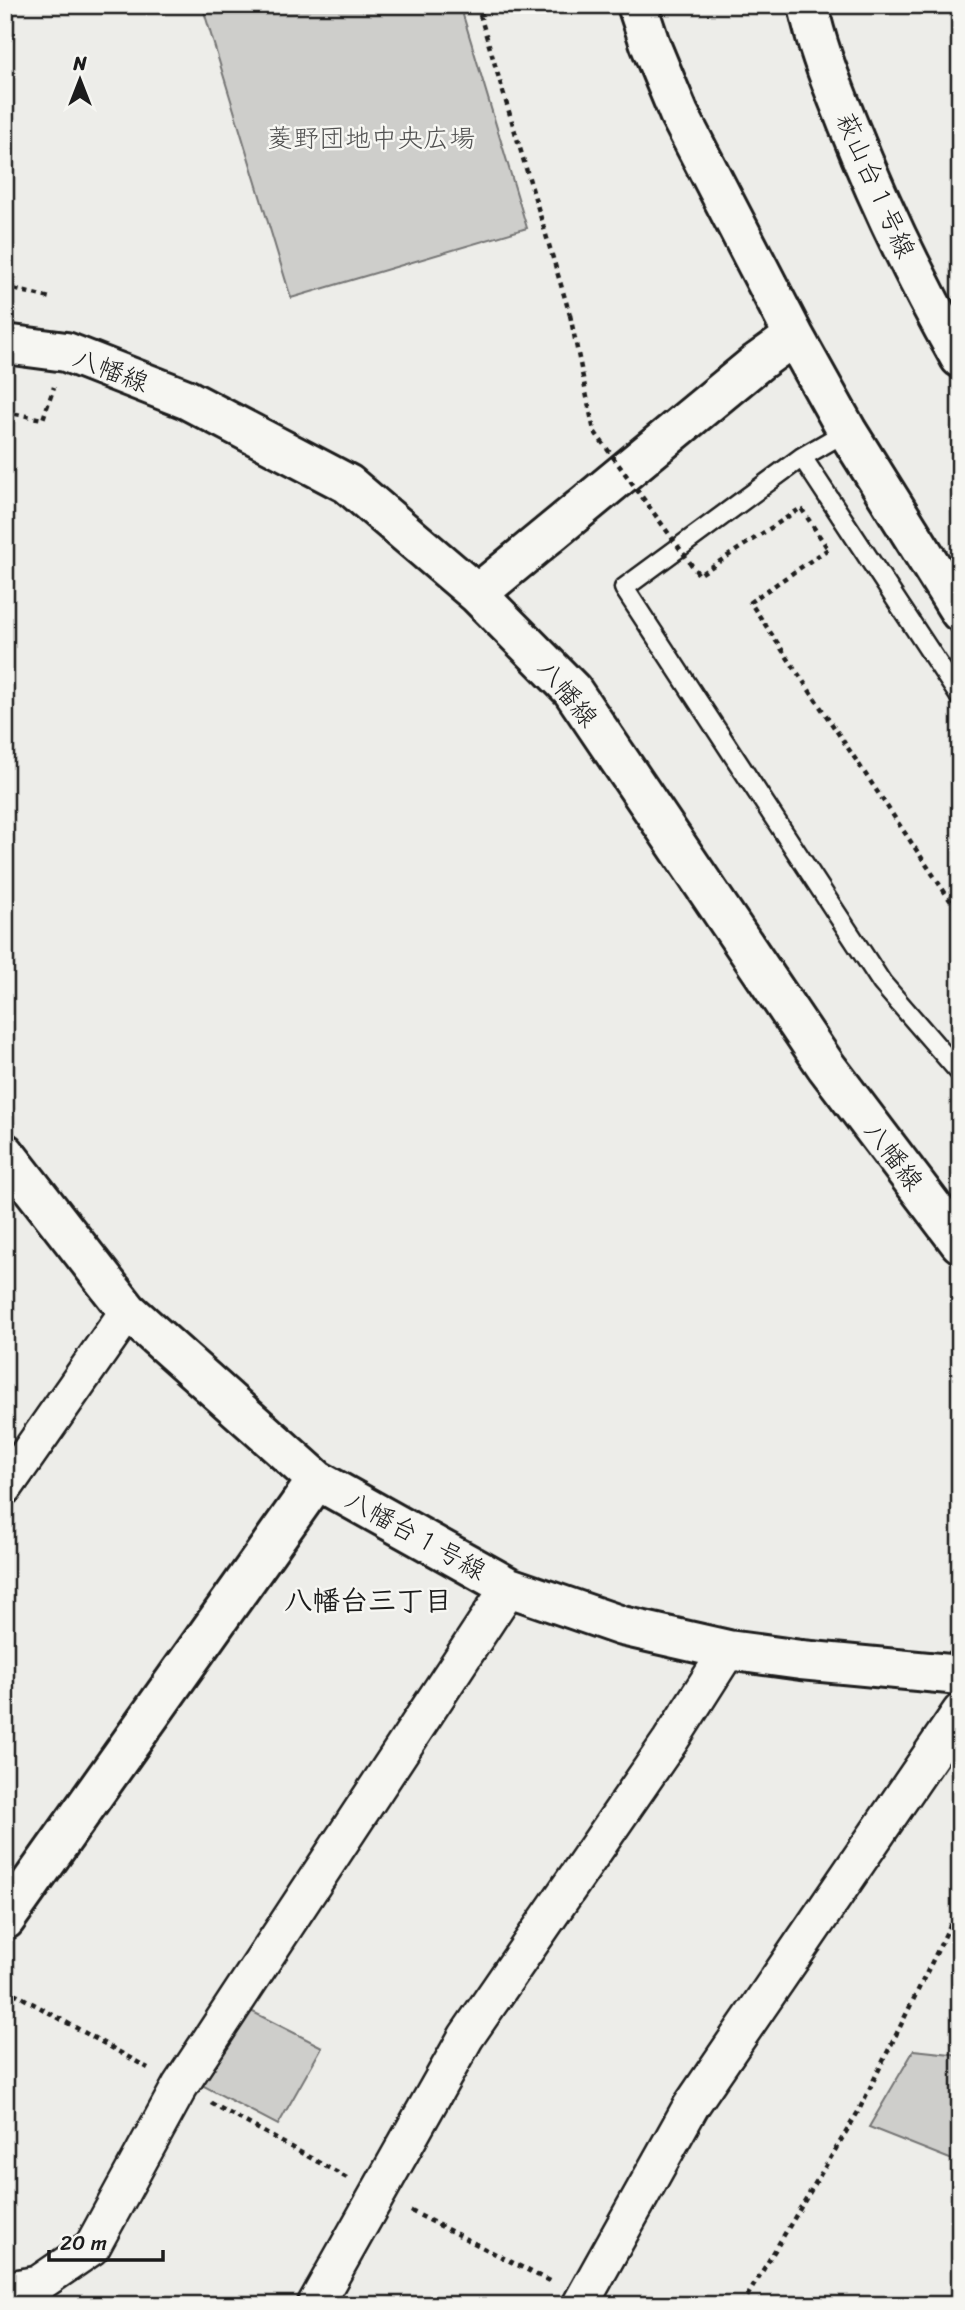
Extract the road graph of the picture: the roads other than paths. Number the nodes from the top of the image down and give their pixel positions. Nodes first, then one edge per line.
1 (637, 5) edge
2 (808, 5) edge
3 (794, 335) junction
4 (5, 344) edge
5 (960, 358) edge
6 (847, 431) junction
7 (802, 457) junction
8 (477, 594) junction
9 (960, 612) edge
10 (960, 697) edge
11 (960, 1073) edge
12 (5, 1153) edge
13 (960, 1243) edge
14 (128, 1311) junction
15 (317, 1480) junction
16 (5, 1488) edge
17 (509, 1587) junction
18 (728, 1650) junction
19 (960, 1675) edge
20 (960, 1712) edge
21 (5, 1920) edge
22 (5, 2290) edge
23 (582, 2301) edge
24 (315, 2305) edge

1 - 3 street
2 - 5 street, 萩山台１号線
3 - 6 street
3 - 8 street
4 - 8 street, 八幡線
6 - 7 lane
6 - 9 street
7 - 10 lane
7 - 11 lane
8 - 13 street, 八幡線
12 - 14 street, 八幡台１号線
14 - 15 street, 八幡台１号線
14 - 16 street
15 - 17 street, 八幡台１号線
15 - 21 street
17 - 18 street, 八幡台１号線
17 - 22 street
18 - 19 street, 八幡台１号線
18 - 24 street
20 - 23 street

